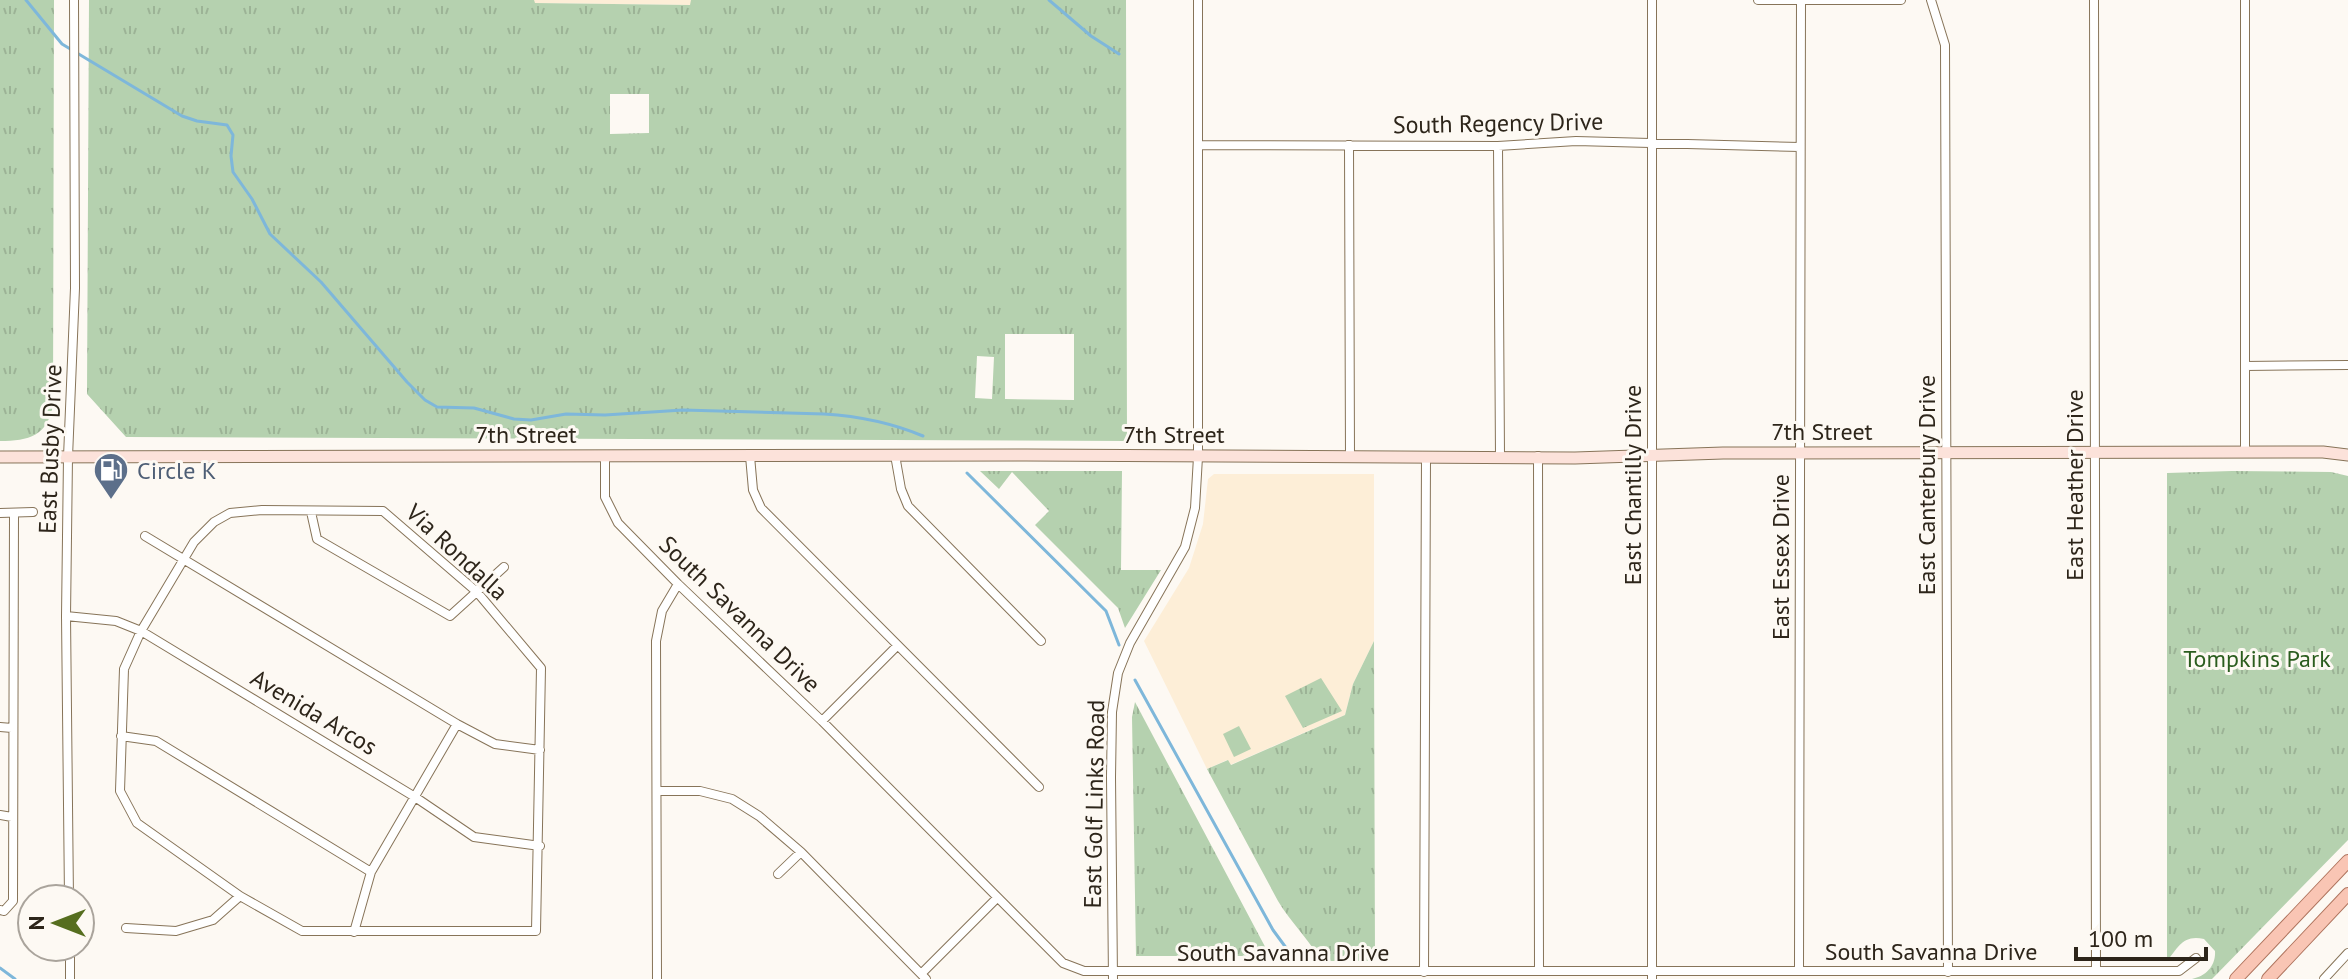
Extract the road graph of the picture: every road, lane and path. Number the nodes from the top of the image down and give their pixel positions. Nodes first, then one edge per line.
1 (74, 0) edge
2 (1198, 0) edge
3 (1652, 0) edge
4 (1758, 0) edge
5 (1901, 0) edge
6 (1931, 0) edge
7 (2094, 0) edge
8 (2245, 0) edge
9 (1801, 1) edge
10 (1652, 143) junction
11 (1198, 145) junction
12 (1349, 145) junction
13 (1498, 146) junction
14 (1800, 147) junction
15 (2348, 365) edge
16 (2245, 366) junction
17 (1800, 453) junction
18 (1946, 453) junction
19 (2094, 453) junction
20 (2245, 453) junction
21 (895, 455) junction
22 (2348, 455) edge
23 (605, 456) junction
24 (750, 456) junction
25 (1350, 456) junction
26 (1500, 456) junction
27 (1538, 456) junction
28 (0, 457) edge
29 (68, 457) junction
30 (1198, 457) junction
31 (1426, 457) junction
32 (1652, 457) junction
33 (33, 512) dead end
34 (311, 512) junction
35 (0, 513) edge
36 (14, 514) junction
37 (145, 536) dead end
38 (185, 560) junction
39 (504, 567) dead end
40 (678, 584) junction
41 (477, 592) junction
42 (66, 616) junction
43 (141, 631) junction
44 (1041, 641) dead end
45 (897, 646) junction
46 (822, 721) junction
47 (457, 724) junction
48 (0, 727) edge
49 (12, 728) junction
50 (121, 736) junction
51 (540, 750) junction
52 (1039, 787) dead end
53 (657, 791) junction
54 (415, 797) junction
55 (0, 815) edge
56 (12, 817) junction
57 (540, 846) junction
58 (801, 852) junction
59 (2348, 861) edge
60 (371, 872) junction
61 (778, 874) dead end
62 (69, 883) edge
63 (2348, 894) edge
64 (240, 896) junction
65 (997, 898) junction
66 (0, 910) edge
67 (126, 928) dead end
68 (354, 932) junction
69 (2348, 953) edge
70 (2196, 958) dead end
71 (1799, 970) junction
72 (2096, 970) junction
73 (1539, 971) junction
74 (1424, 972) junction
75 (1948, 972) junction
76 (1652, 974) edge
77 (1890, 975) edge
78 (924, 976) edge
79 (1113, 976) edge
80 (1188, 976) edge
81 (657, 979) edge
82 (2236, 979) edge
83 (2268, 979) edge
84 (2324, 979) edge

1 - 29 street, East Busby Drive
2 - 11 street, East Golf Links Road
3 - 10 street, East Chantilly Drive
4 - 9 street
5 - 9 street
6 - 18 street, East Canterbury Drive
7 - 19 street, East Heather Drive
8 - 16 street
9 - 14 street, East Essex Drive
10 - 13 street, South Regency Drive
10 - 14 street, South Regency Drive
10 - 32 street, East Chantilly Drive
11 - 12 street, South Regency Drive
11 - 30 street, East Golf Links Road
12 - 13 street, South Regency Drive
12 - 25 street
13 - 26 street
14 - 17 street, East Essex Drive
15 - 16 street
16 - 20 street
17 - 18 main road, 7th Street
17 - 32 main road, 7th Street
17 - 71 street, East Essex Drive
18 - 19 main road, 7th Street
18 - 75 street, East Canterbury Drive
19 - 20 main road, 7th Street
19 - 72 street, East Heather Drive
20 - 22 main road, 7th Street
21 - 24 main road, 7th Street
21 - 30 main road, 7th Street
21 - 44 street
23 - 24 main road, 7th Street
23 - 29 main road, 7th Street
23 - 40 street, South Savanna Drive
24 - 45 street
25 - 30 main road, 7th Street
25 - 31 main road, 7th Street
26 - 27 main road, 7th Street
26 - 31 main road, 7th Street
27 - 32 main road, 7th Street
27 - 73 street
28 - 29 main road, 7th Street
29 - 42 street, East Busby Drive
30 - 79 street, East Golf Links Road
31 - 74 street
32 - 76 street, East Chantilly Drive
33 - 36 street
34 - 38 street, Via Rondalla
34 - 41 street, Via Rondalla
34 - 41 street
35 - 36 street
36 - 49 street
37 - 38 street
38 - 43 street, Via Rondalla
38 - 47 street
39 - 41 street
40 - 46 street, South Savanna Drive
40 - 53 street
41 - 51 street, Via Rondalla
42 - 43 street, Avenida Arcos
42 - 62 street, East Busby Drive
43 - 50 street, Via Rondalla
43 - 54 street, Avenida Arcos
45 - 46 street
45 - 52 street
46 - 65 street, South Savanna Drive
47 - 51 street
47 - 54 street
48 - 49 street
49 - 56 street
50 - 60 street
50 - 64 street, Via Rondalla
51 - 57 street, Via Rondalla
53 - 58 street
53 - 81 street
54 - 57 street, Avenida Arcos
54 - 60 street
55 - 56 street
56 - 66 street
57 - 68 street, Via Rondalla
58 - 61 street
58 - 78 street
59 - 82 main road
60 - 68 street
63 - 83 main road
64 - 67 street
64 - 68 street, Via Rondalla
65 - 78 street
65 - 79 street, South Savanna Drive
69 - 84 street
70 - 72 street, South Savanna Drive
71 - 76 street, South Savanna Drive
71 - 77 street, South Savanna Drive
72 - 75 street, South Savanna Drive
73 - 74 street, South Savanna Drive
73 - 76 street, South Savanna Drive
74 - 80 street, South Savanna Drive
75 - 77 street, South Savanna Drive
79 - 80 street, South Savanna Drive

